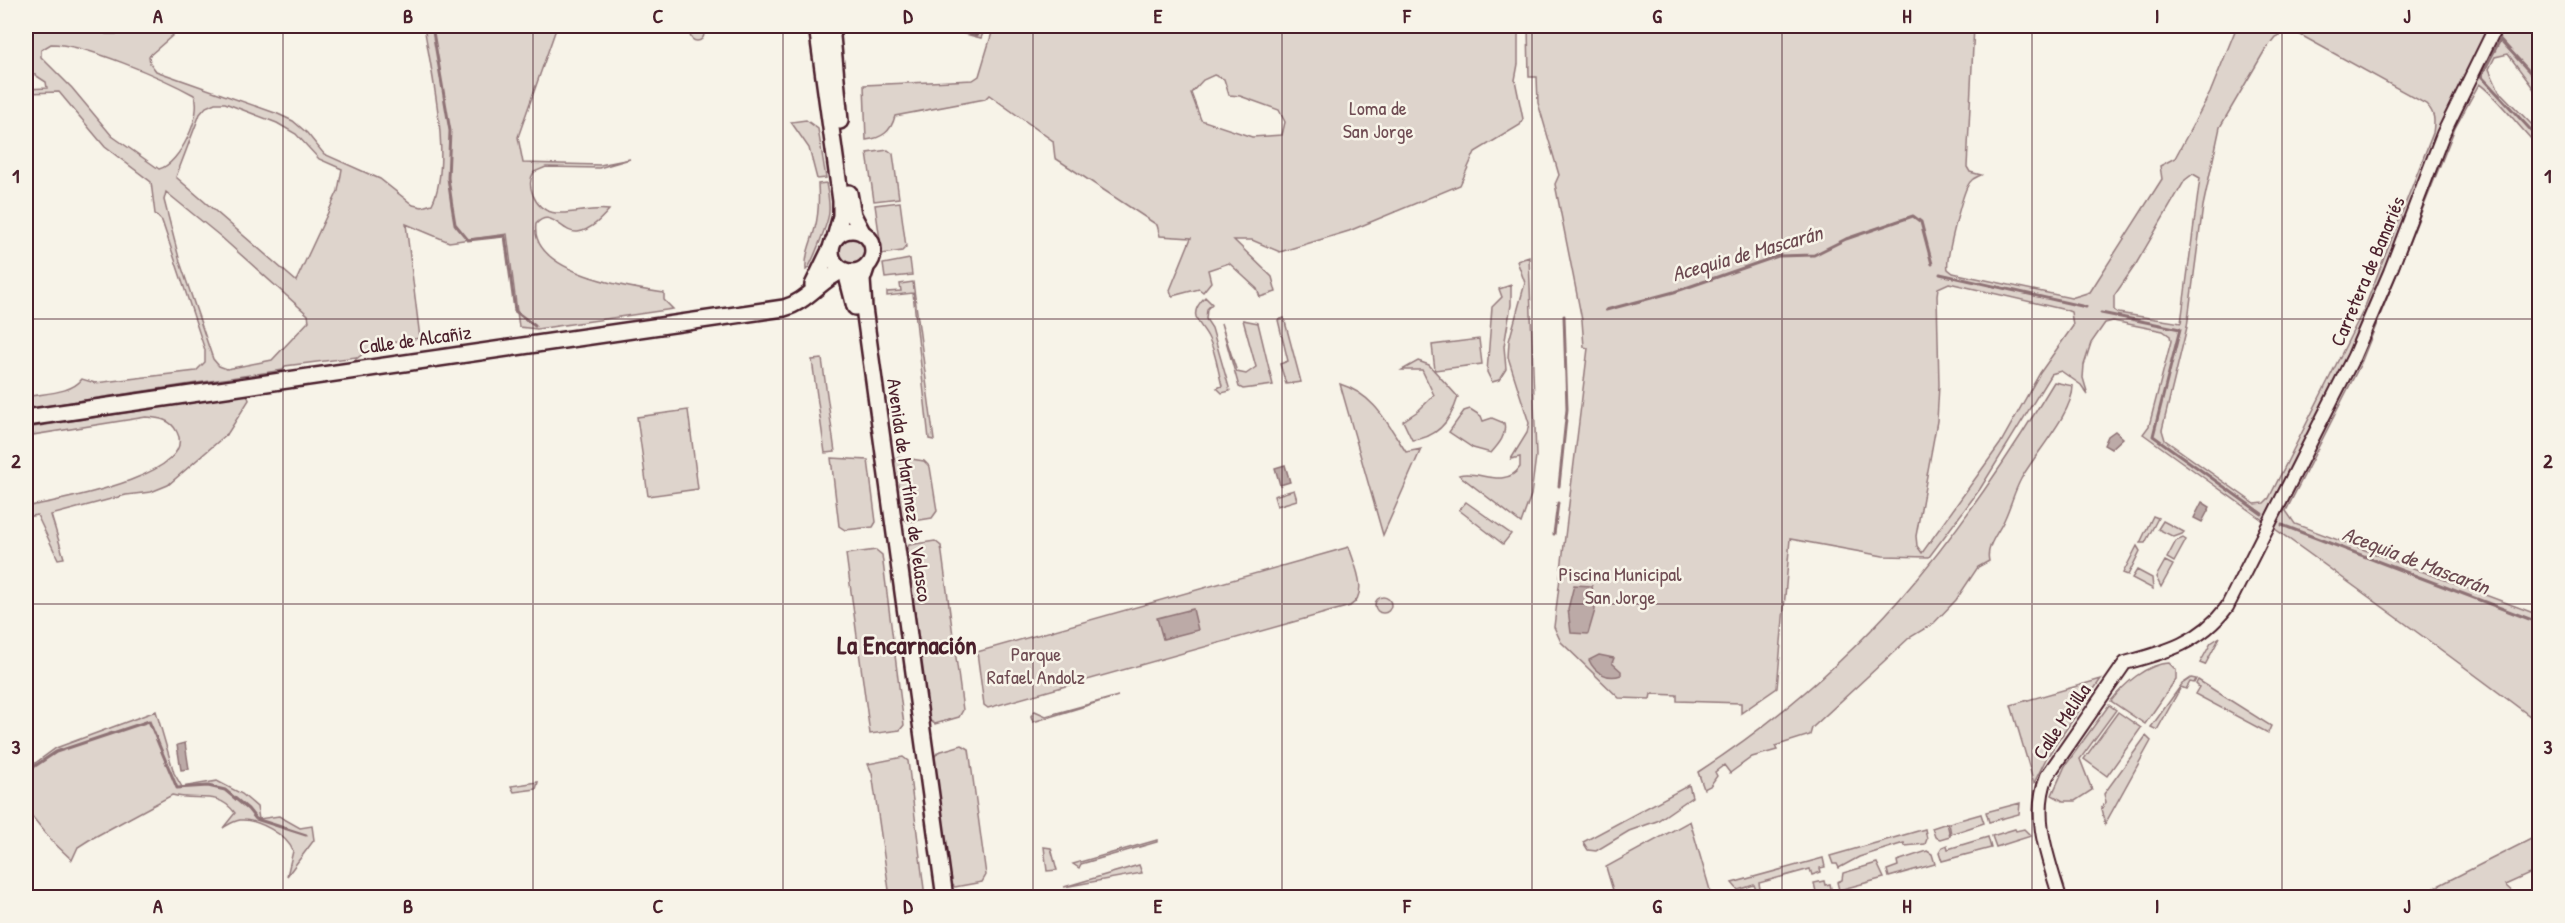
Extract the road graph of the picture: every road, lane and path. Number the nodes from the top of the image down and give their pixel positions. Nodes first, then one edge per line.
1 (817, 26) edge
2 (831, 26) edge
3 (2496, 26) edge
4 (862, 232) junction
5 (833, 244) junction
6 (866, 268) junction
7 (844, 271) junction
8 (806, 295) junction
9 (26, 418) edge
10 (2125, 663) joint
11 (936, 897) edge
12 (945, 897) edge
13 (2060, 897) edge

1 - 5 main road
2 - 4 main road
3 - 10 street, Carretera de Banariés
4 - 5 main road
4 - 6 main road
5 - 7 main road
5 - 8 main road
6 - 7 main road
6 - 12 main road, Avenida de Martínez de Velasco
7 - 8 main road, Calle de Alcañiz
7 - 11 main road, Avenida de Martínez de Velasco
8 - 9 main road, Calle de Alcañiz
10 - 13 street, Calle Melilla

